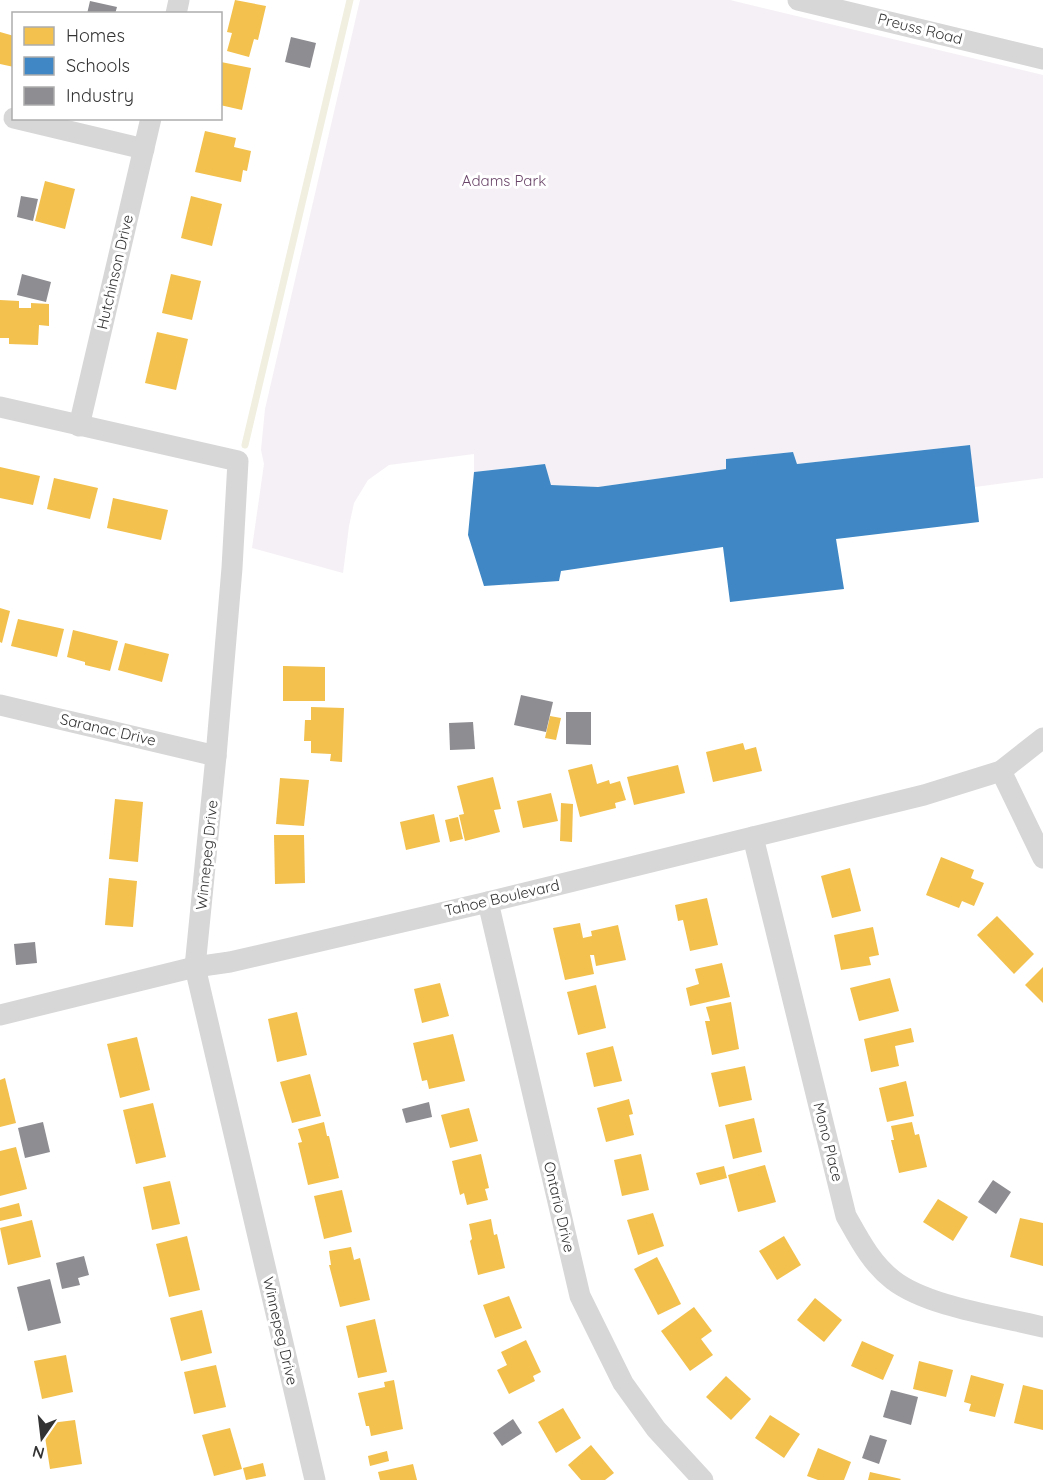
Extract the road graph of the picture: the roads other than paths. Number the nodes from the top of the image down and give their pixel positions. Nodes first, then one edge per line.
1 (798, 0) edge
2 (1043, 59) edge
3 (22, 120) edge
4 (151, 120) edge
5 (144, 149) junction
6 (0, 406) edge
7 (79, 426) junction
8 (0, 705) edge
9 (1043, 738) edge
10 (216, 756) junction
11 (1001, 771) junction
12 (753, 837) junction
13 (1043, 858) edge
14 (488, 902) junction
15 (195, 967) junction
16 (0, 1016) edge
17 (1043, 1327) edge
18 (315, 1480) edge
19 (703, 1480) edge

1 - 2 street, Preuss Road
3 - 5 street
4 - 5 street, Hutchinson Drive
5 - 7 street, Hutchinson Drive
6 - 7 street, Winnepeg Drive
7 - 10 street, Winnepeg Drive
8 - 10 street, Saranac Drive
9 - 11 street
10 - 15 street, Winnepeg Drive
11 - 12 street, Tahoe Boulevard
11 - 13 street
12 - 14 street, Tahoe Boulevard
12 - 17 street, Mono Place
14 - 15 street, Tahoe Boulevard
14 - 19 street, Ontario Drive
15 - 16 street, Tahoe Boulevard
15 - 18 street, Winnepeg Drive

